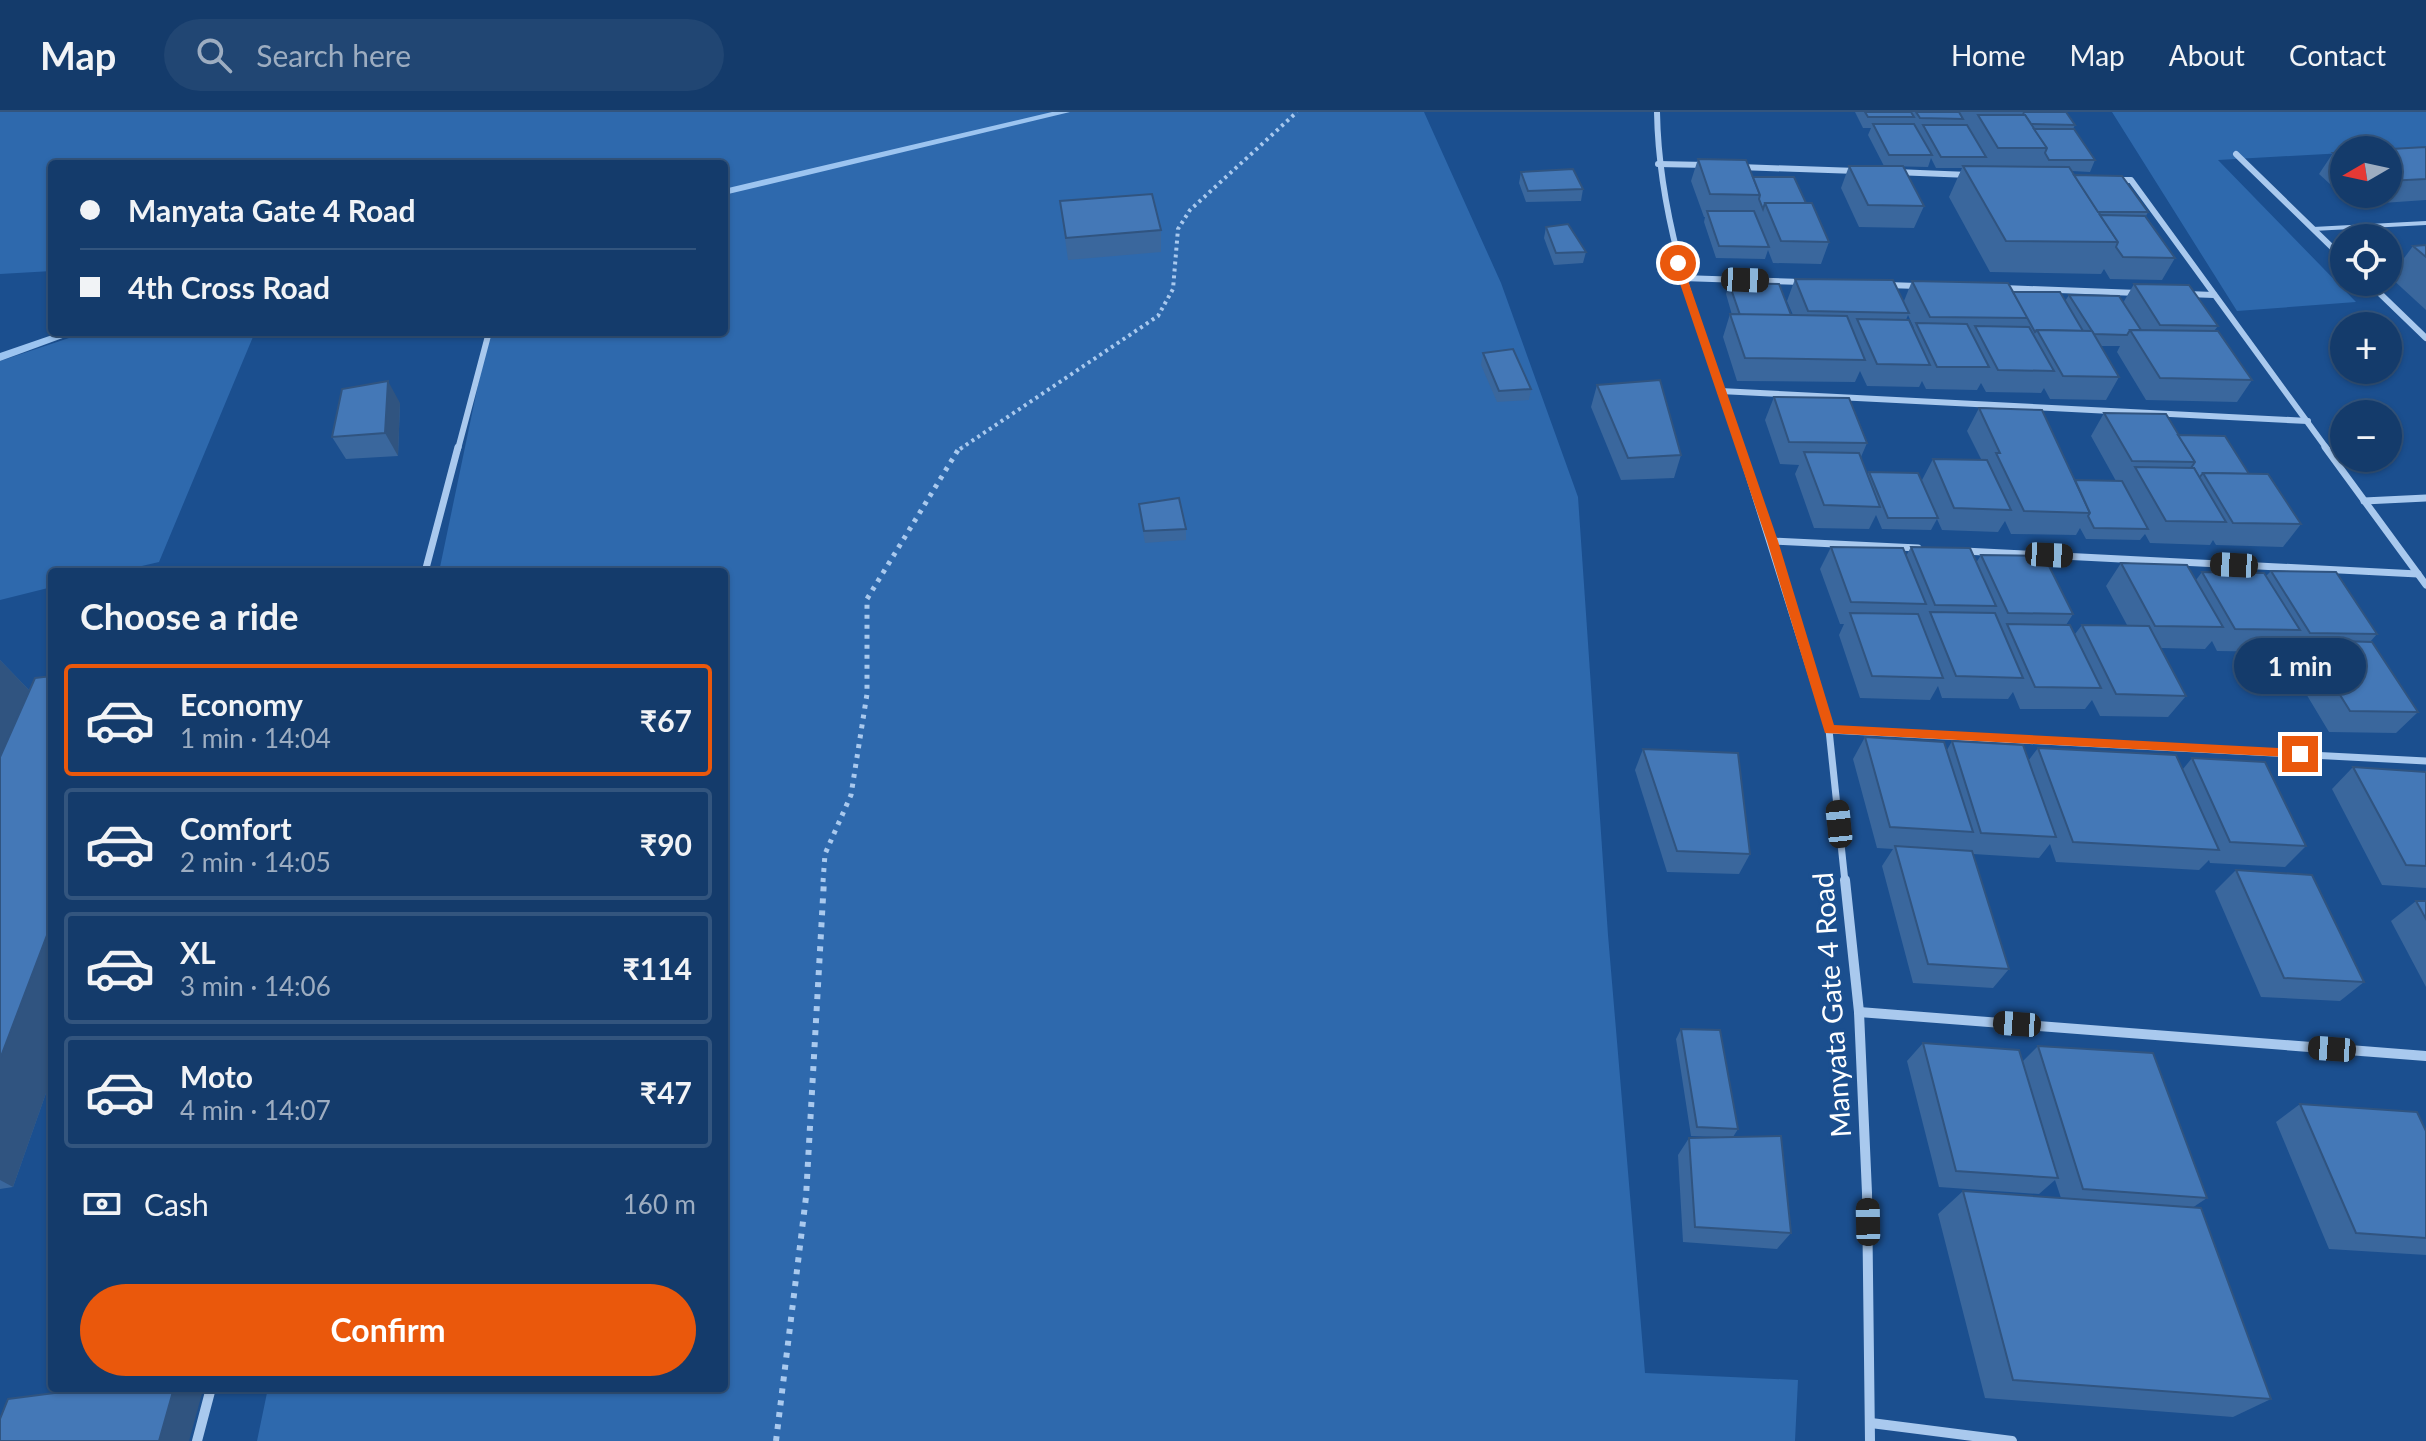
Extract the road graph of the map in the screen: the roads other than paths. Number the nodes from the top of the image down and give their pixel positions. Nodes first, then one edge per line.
1 (1657, 112) edge
2 (2236, 154) dead end
3 (1658, 164) junction
4 (1721, 166) edge
5 (1737, 167) edge
6 (1863, 171) edge
7 (1879, 172) edge
8 (1973, 175) edge
9 (2099, 179) edge
10 (2426, 223) edge
11 (2313, 229) junction
12 (2330, 245) edge
13 (1682, 278) junction
14 (1808, 282) edge
15 (1870, 284) edge
16 (1933, 286) edge
17 (1995, 288) edge
18 (2152, 293) edge
19 (2183, 294) edge
20 (2214, 295) junction
21 (2382, 296) edge
22 (488, 336) edge
23 (2426, 338) edge
24 (1720, 391) junction
25 (2308, 421) junction
26 (2426, 498) edge
27 (2364, 501) junction
28 (1772, 541) junction
29 (1930, 549) edge
30 (1961, 550) edge
31 (426, 568) edge
32 (2418, 574) junction
33 (2426, 585) edge
34 (1829, 730) junction
35 (2426, 761) edge
36 (1859, 1012) junction
37 (2426, 1056) edge
38 (210, 1392) edge
39 (1871, 1423) junction
40 (197, 1441) edge
41 (1870, 1441) edge
42 (2012, 1441) edge

1 - 3 street, Manyata Gate 4 Road
2 - 11 street
3 - 4 street
3 - 13 street, Manyata Gate 4 Road
5 - 6 street
7 - 8 street
9 - 20 street
10 - 11 lane
11 - 12 street
13 - 14 street
13 - 24 street, Manyata Gate 4 Road
15 - 16 street
17 - 18 street
19 - 20 street
20 - 25 street
21 - 23 street
22 - 31 street
24 - 25 street
24 - 28 street, Manyata Gate 4 Road
25 - 27 street
26 - 27 street
27 - 32 street
28 - 29 street
28 - 34 street, Manyata Gate 4 Road
30 - 32 street
32 - 33 street
34 - 35 street
34 - 36 street, Manyata Gate 4 Road
36 - 37 street
36 - 39 street, Manyata Gate 4 Road
38 - 40 street
39 - 41 street, Manyata Gate 4 Road
39 - 42 street

